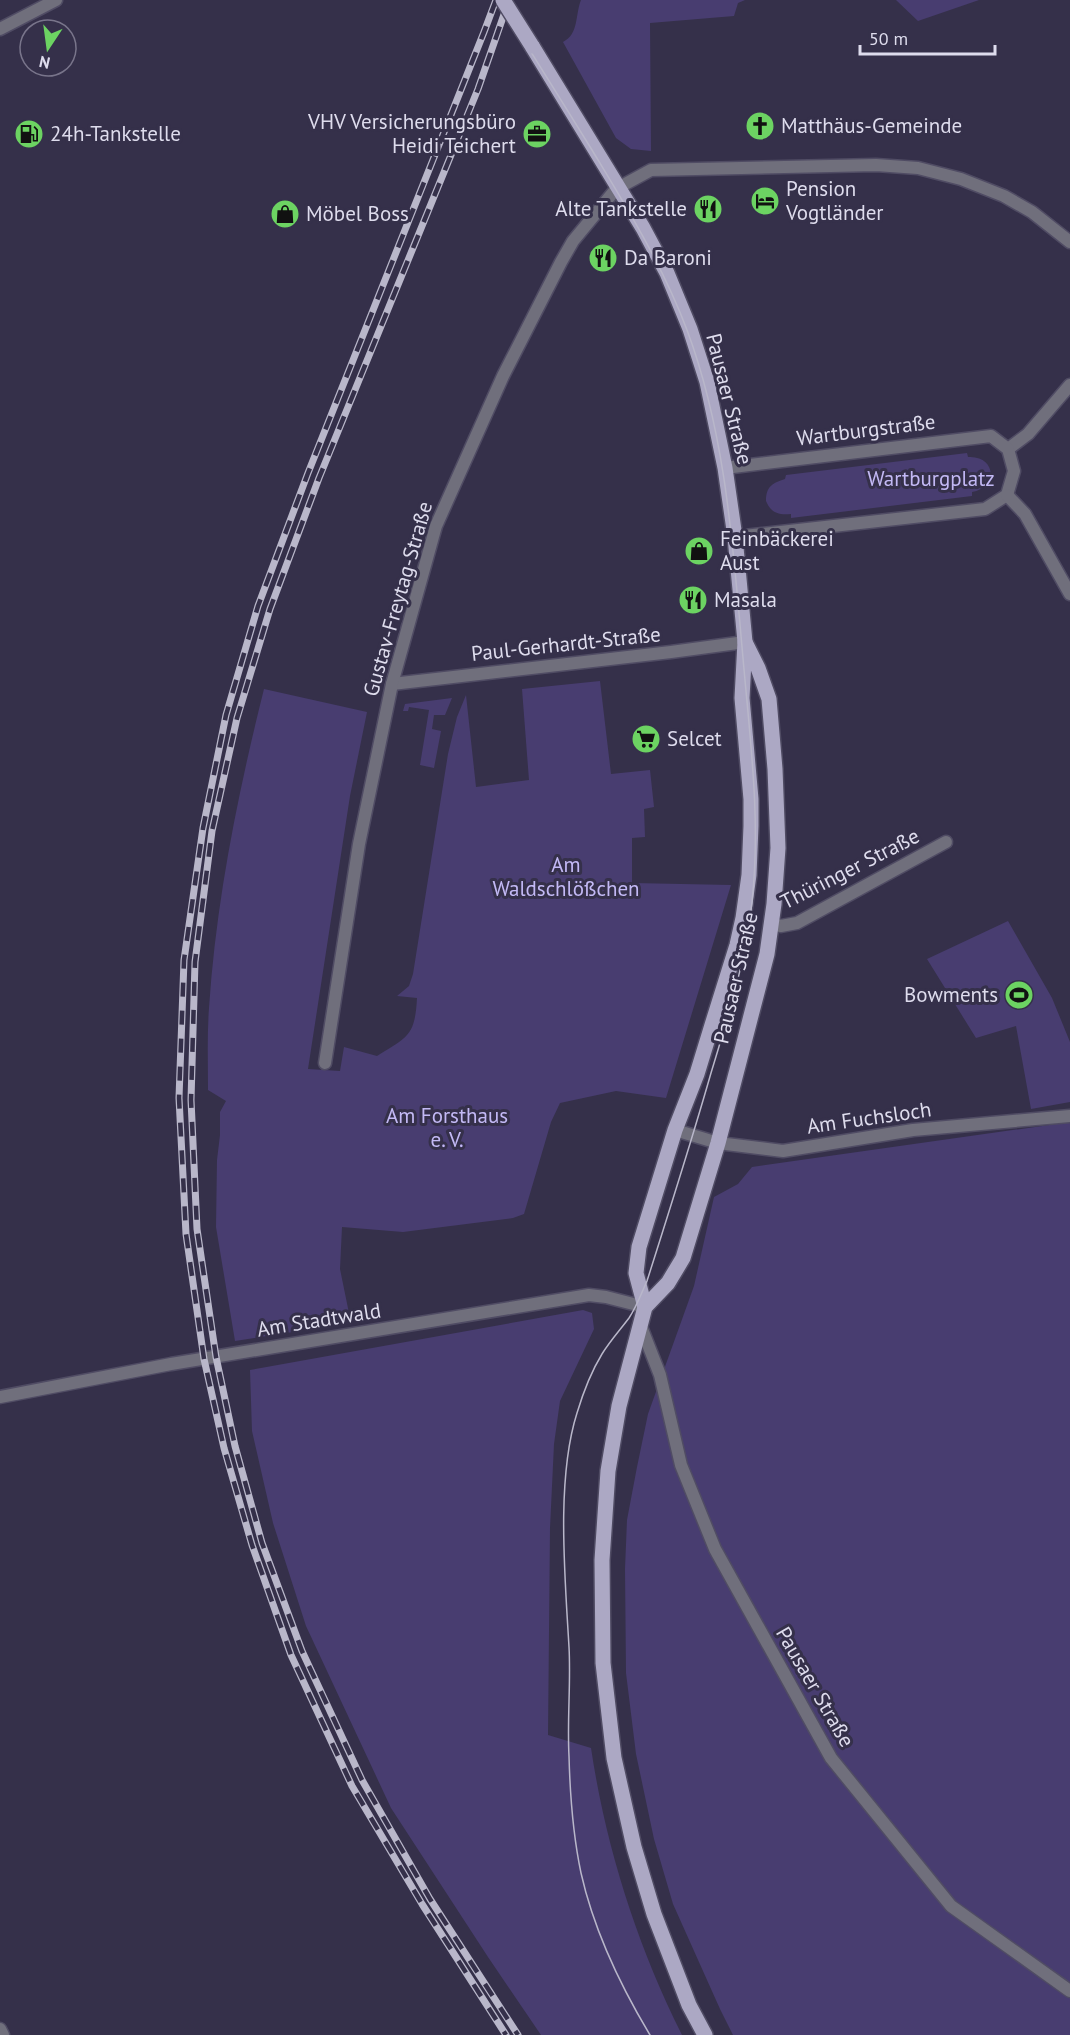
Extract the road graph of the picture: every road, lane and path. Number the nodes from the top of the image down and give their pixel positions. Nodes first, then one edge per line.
1 (56, 0) edge
2 (503, 0) edge
3 (0, 29) edge
4 (619, 188) junction
5 (1070, 242) edge
6 (1070, 385) edge
7 (1008, 449) junction
8 (725, 468) junction
9 (1007, 495) junction
10 (735, 537) junction
11 (1070, 594) edge
12 (745, 642) junction
13 (392, 684) junction
14 (946, 842) dead end
15 (771, 924) junction
16 (326, 1063) dead end
17 (1070, 1116) edge
18 (675, 1130) junction
19 (718, 1143) junction
20 (645, 1307) junction
21 (640, 1324) junction
22 (0, 1397) edge
23 (1070, 1991) edge
24 (0, 2029) edge
25 (3, 2035) edge
26 (705, 2035) edge

1 - 3 street
2 - 4 main road, Pausaer Straße, bridge
4 - 5 street, Gustav-Freytag-Straße
4 - 8 main road, Pausaer Straße
4 - 13 street, Gustav-Freytag-Straße
6 - 7 street
7 - 8 street, Wartburgstraße
7 - 9 street
8 - 10 main road, Pausaer Straße
9 - 10 street
9 - 11 street
10 - 12 main road, Pausaer Straße
12 - 13 street, Paul-Gerhardt-Straße
12 - 15 main road, Pausaer Straße
12 - 18 main road, Pausaer Straße
13 - 16 street, Gustav-Freytag-Straße
14 - 15 street, Thüringer Straße
15 - 19 main road, Pausaer Straße
17 - 19 street, Am Fuchsloch
18 - 19 street, Am Fuchsloch
18 - 20 main road, Pausaer Straße
19 - 20 main road, Pausaer Straße
20 - 21 main road, Pausaer Straße
20 - 22 street, Am Stadtwald
21 - 23 street, Pausaer Straße
21 - 26 main road, Pausaer Straße
24 - 25 street

